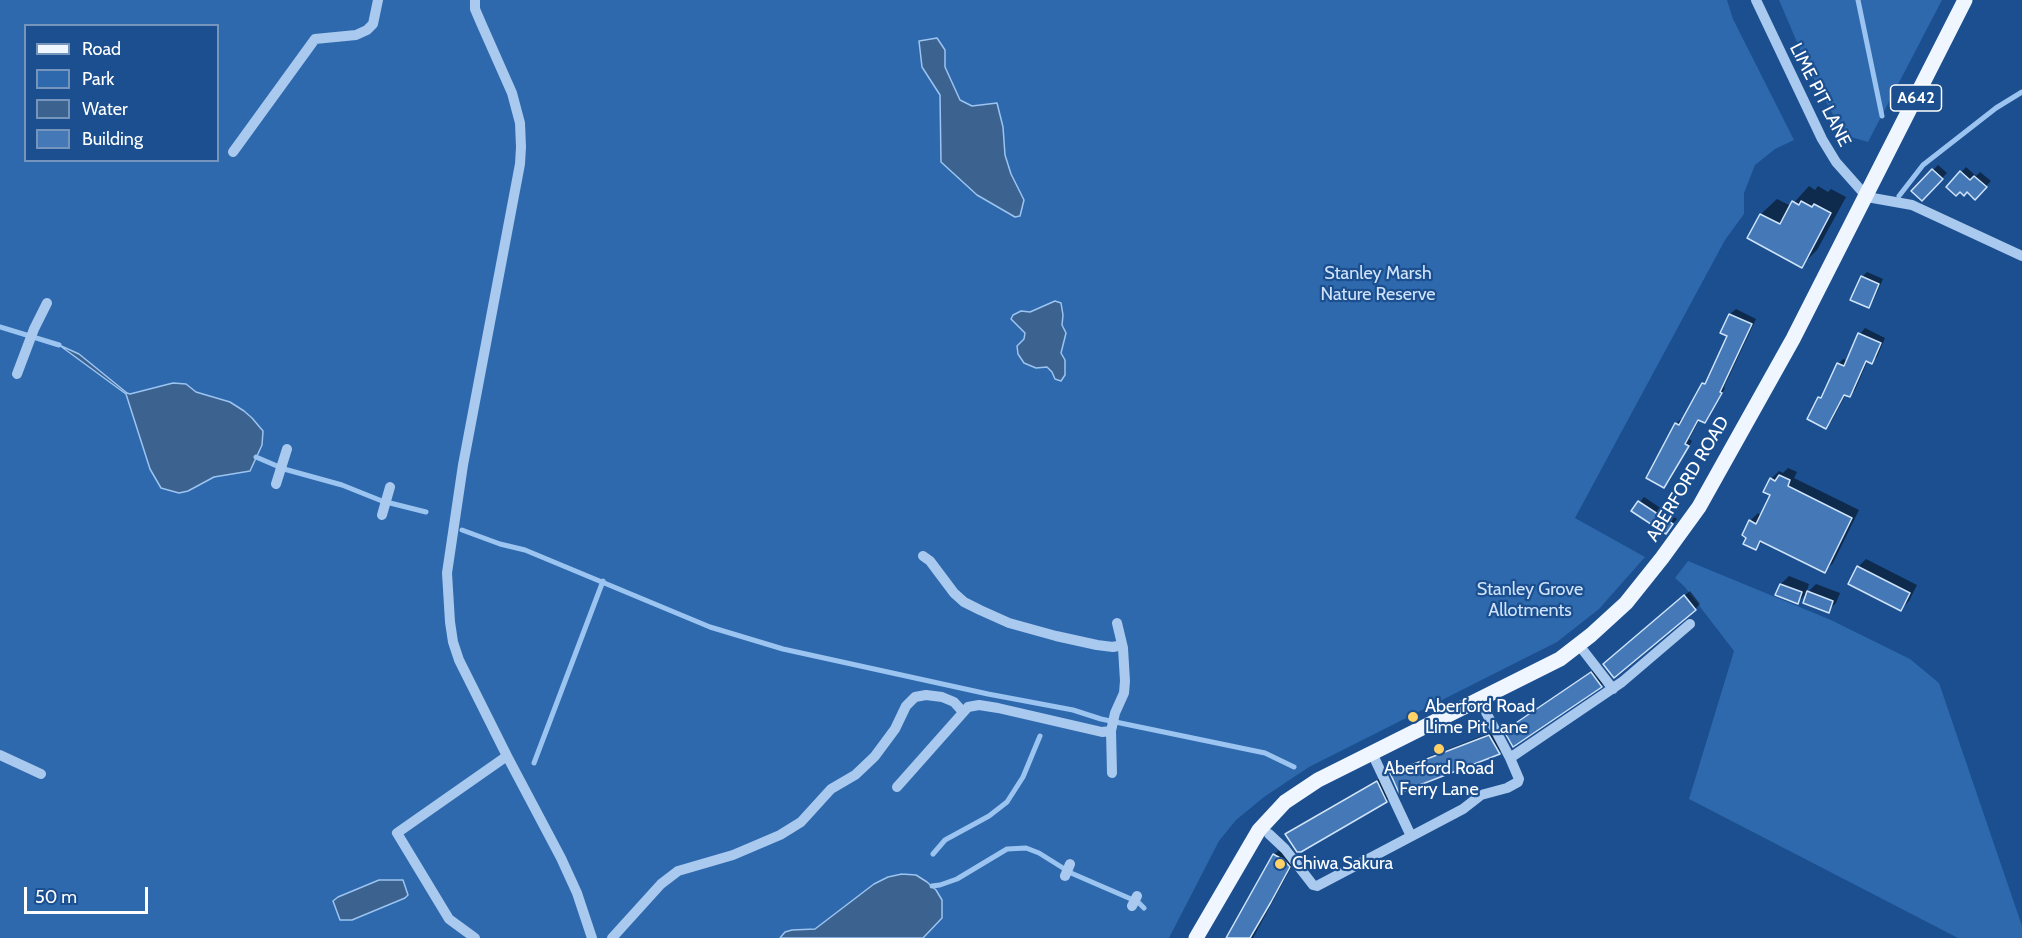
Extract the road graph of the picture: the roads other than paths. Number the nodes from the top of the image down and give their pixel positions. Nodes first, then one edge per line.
1 (378, 0) edge
2 (475, 0) edge
3 (1756, 0) edge
4 (1965, 0) edge
5 (233, 152) dead end
6 (1867, 197) junction
7 (2022, 256) edge
8 (47, 303) dead end
9 (17, 374) dead end
10 (285, 454) dead end
11 (276, 481) dead end
12 (390, 489) dead end
13 (383, 512) dead end
14 (923, 556) dead end
15 (1117, 623) dead end
16 (1690, 624) dead end
17 (1122, 645) junction
18 (1579, 645) junction
19 (1613, 689) junction
20 (1479, 699) junction
21 (963, 712) junction
22 (1111, 731) junction
23 (1372, 753) junction
24 (0, 755) edge
25 (507, 756) junction
26 (1510, 758) junction
27 (1112, 773) dead end
28 (41, 774) dead end
29 (897, 787) dead end
30 (1269, 834) dead end
31 (1411, 836) junction
32 (1070, 864) dead end
33 (1065, 876) dead end
34 (475, 938) edge
35 (592, 938) edge
36 (612, 938) edge
37 (1196, 938) edge

1 - 5 street
2 - 25 street
3 - 6 street, LIME PIT LANE
4 - 6 main road, ABERFORD ROAD / A642
6 - 7 street
6 - 18 main road, ABERFORD ROAD / A642
8 - 9 street
10 - 11 street
12 - 13 street
14 - 17 street
15 - 17 street
16 - 19 street
17 - 22 street
18 - 19 street
18 - 20 main road, ABERFORD ROAD / A642
19 - 26 street
20 - 23 main road, ABERFORD ROAD / A642
20 - 26 street
21 - 22 street
21 - 29 street
21 - 36 street
22 - 27 street
23 - 31 street
23 - 37 main road, ABERFORD ROAD / A642
24 - 28 street
25 - 34 street
25 - 35 street
26 - 31 street
30 - 31 street
32 - 33 street

